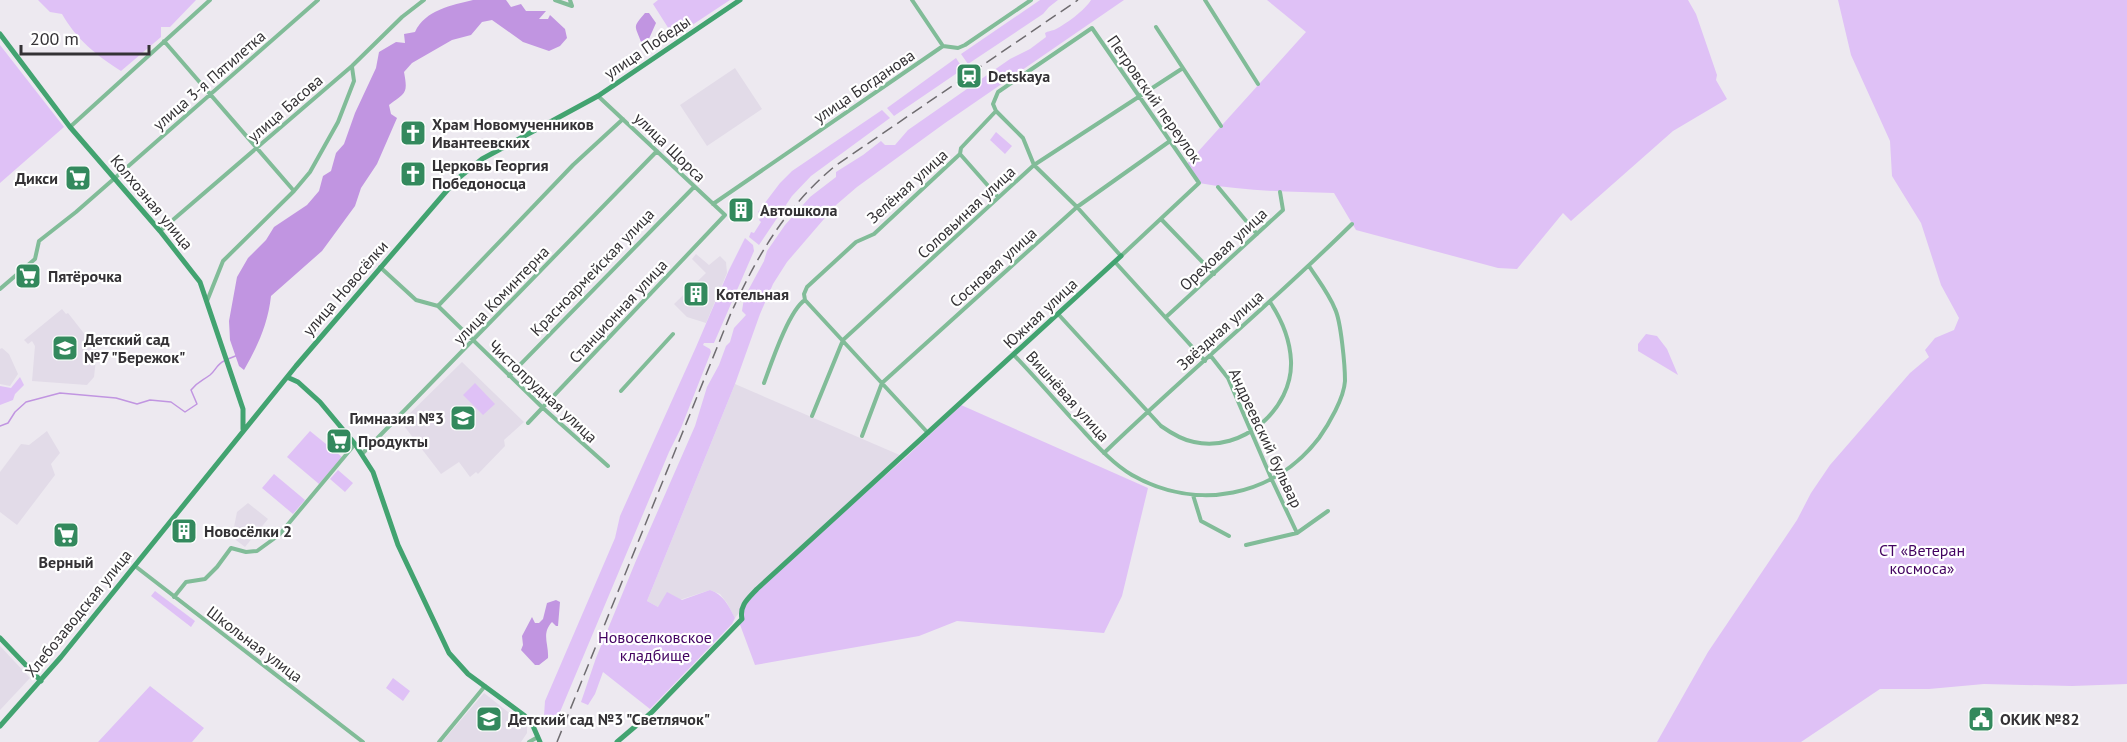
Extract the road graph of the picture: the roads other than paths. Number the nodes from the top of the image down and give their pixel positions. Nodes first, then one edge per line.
1 (210, 0) edge
2 (318, 0) edge
3 (424, 0) edge
4 (555, 0) edge
5 (570, 0) edge
6 (740, 0) edge
7 (912, 0) edge
8 (1031, 0) edge
9 (1205, 0) edge
10 (1156, 27) dead end
11 (1092, 28) joint
12 (0, 34) edge
13 (164, 41) junction
14 (943, 46) junction
15 (352, 66) junction
16 (1183, 68) junction
17 (1258, 84) dead end
18 (211, 95) junction
19 (1139, 95) junction
20 (598, 96) junction
21 (996, 111) junction
22 (623, 118) junction
23 (1221, 126) dead end
24 (70, 127) junction
25 (1170, 141) junction
26 (257, 148) junction
27 (657, 151) junction
28 (960, 154) junction
29 (1034, 165) junction
30 (115, 179) junction
31 (1199, 183) joint
32 (694, 187) junction
33 (1218, 187) dead end
34 (294, 191) junction
35 (1280, 192) dead end
36 (998, 197) junction
37 (713, 204) junction
38 (1077, 207) junction
39 (725, 215) joint
40 (1161, 219) junction
41 (1352, 224) dead end
42 (160, 231) junction
43 (1257, 234) junction
44 (1121, 256) junction
45 (1115, 262) junction
46 (1309, 266) junction
47 (380, 267) junction
48 (1214, 274) junction
49 (0, 289) edge
50 (805, 300) junction
51 (207, 302) junction
52 (1270, 302) junction
53 (438, 306) junction
54 (1059, 315) junction
55 (1166, 317) junction
56 (673, 334) dead end
57 (843, 340) junction
58 (473, 341) junction
59 (1014, 355) junction
60 (1210, 355) junction
61 (1205, 361) junction
62 (509, 376) junction
63 (287, 377) junction
64 (882, 383) junction
65 (764, 384) dead end
66 (621, 391) dead end
67 (543, 408) junction
68 (243, 409) junction
69 (1148, 411) junction
70 (255, 416) junction
71 (812, 416) dead end
72 (528, 423) dead end
73 (243, 430) junction
74 (1251, 431) junction
75 (928, 433) junction
76 (862, 436) dead end
77 (355, 444) junction
78 (1104, 453) junction
79 (362, 454) junction
80 (608, 466) dead end
81 (1272, 480) junction
82 (1193, 495) junction
83 (1328, 511) dead end
84 (1297, 532) junction
85 (1229, 536) dead end
86 (152, 544) joint
87 (1246, 545) dead end
88 (134, 565) junction
89 (174, 597) junction
90 (0, 638) edge
91 (41, 681) junction
92 (485, 686) junction
93 (0, 726) edge
94 (539, 740) edge
95 (363, 742) edge
96 (439, 742) edge
97 (530, 742) edge
98 (617, 742) edge

1 - 13 street
2 - 18 street, улица 3-я Пятилетка
3 - 15 street, улица Басова
4 - 5 street
6 - 20 street, улица Победы
7 - 14 street
8 - 14 street, улица Богданова
9 - 17 street
10 - 16 street
11 - 19 street, Петровский переулок
11 - 21 street, Зелёная улица
12 - 24 street, Колхозная улица
13 - 18 street
13 - 24 street
14 - 37 street, улица Богданова
15 - 26 street, улица Басова
15 - 34 street
16 - 19 street, Соловьиная улица
16 - 23 street
18 - 26 street
18 - 30 street, улица 3-я Пятилетка
19 - 25 street, Петровский переулок
19 - 29 street, Соловьиная улица
20 - 22 street, улица Щорса
20 - 47 street, улица Новосёлки
21 - 28 street, Зелёная улица
21 - 29 street
22 - 27 street, улица Щорса
22 - 53 street
24 - 30 street, Колхозная улица
25 - 31 street, Петровский переулок
25 - 38 street, Сосновая улица
26 - 34 street
26 - 42 street, улица Басова
27 - 32 street, улица Щорса
27 - 58 street, улица Коминтерна
28 - 36 street
28 - 50 street, Зелёная улица
29 - 36 street, Соловьиная улица
29 - 38 street
30 - 42 street, Колхозная улица
30 - 49 street, улица 3-я Пятилетка
31 - 40 street, Южная улица
32 - 37 street, улица Щорса
32 - 62 street, Красноармейская улица
33 - 43 street
34 - 51 street
35 - 43 street, Ореховая улица
36 - 57 street, Соловьиная улица
37 - 39 street, улица Щорса
38 - 44 street
38 - 64 street, Сосновая улица
39 - 67 street, Станционная улица
40 - 44 street, Южная улица
40 - 48 street
41 - 46 street, Звёздная улица
42 - 51 street, Колхозная улица
43 - 48 street, Ореховая улица
44 - 45 street, Южная улица
45 - 54 street, Южная улица
45 - 55 street, Андреевский бульвар
46 - 52 street, Звёздная улица
46 - 81 street, Вишнёвая улица
47 - 53 street, Чистопрудная улица
47 - 63 street, улица Новосёлки
48 - 55 street, Ореховая улица
50 - 57 street
50 - 65 street, Зелёная улица
51 - 68 street, Колхозная улица
52 - 60 street, Звёздная улица
52 - 74 street
53 - 58 street, Чистопрудная улица
54 - 59 street, Южная улица
54 - 69 street
55 - 61 street, Андреевский бульвар
56 - 66 street
57 - 64 street
57 - 71 street, Соловьиная улица
58 - 62 street, Чистопрудная улица
58 - 79 street, улица Коминтерна
59 - 75 street, Южная улица
59 - 78 street, Вишнёвая улица
60 - 61 street, Звёздная улица
60 - 74 street, Андреевский бульвар
61 - 69 street, Звёздная улица
62 - 67 street, Чистопрудная улица
63 - 70 street, улица Новосёлки
63 - 77 street
64 - 75 street
64 - 76 street, Сосновая улица
67 - 72 street, Станционная улица
67 - 80 street, Чистопрудная улица
68 - 70 street
68 - 73 street, Колхозная улица
69 - 74 street
69 - 78 street, Звёздная улица
70 - 73 street, улица Новосёлки
73 - 86 street, улица Новосёлки
74 - 81 street, Андреевский бульвар
75 - 98 street, Южная улица
77 - 79 street
77 - 89 street
78 - 82 street, Вишнёвая улица
79 - 92 street
81 - 82 street, Вишнёвая улица
81 - 84 street, Андреевский бульвар
82 - 85 street
83 - 84 street
84 - 87 street
86 - 88 street, Хлебозаводская улица
88 - 89 street, Школьная улица
88 - 91 street, Хлебозаводская улица
89 - 95 street, Школьная улица
90 - 91 street
91 - 93 street, Хлебозаводская улица
92 - 94 street
92 - 96 street
94 - 97 street

